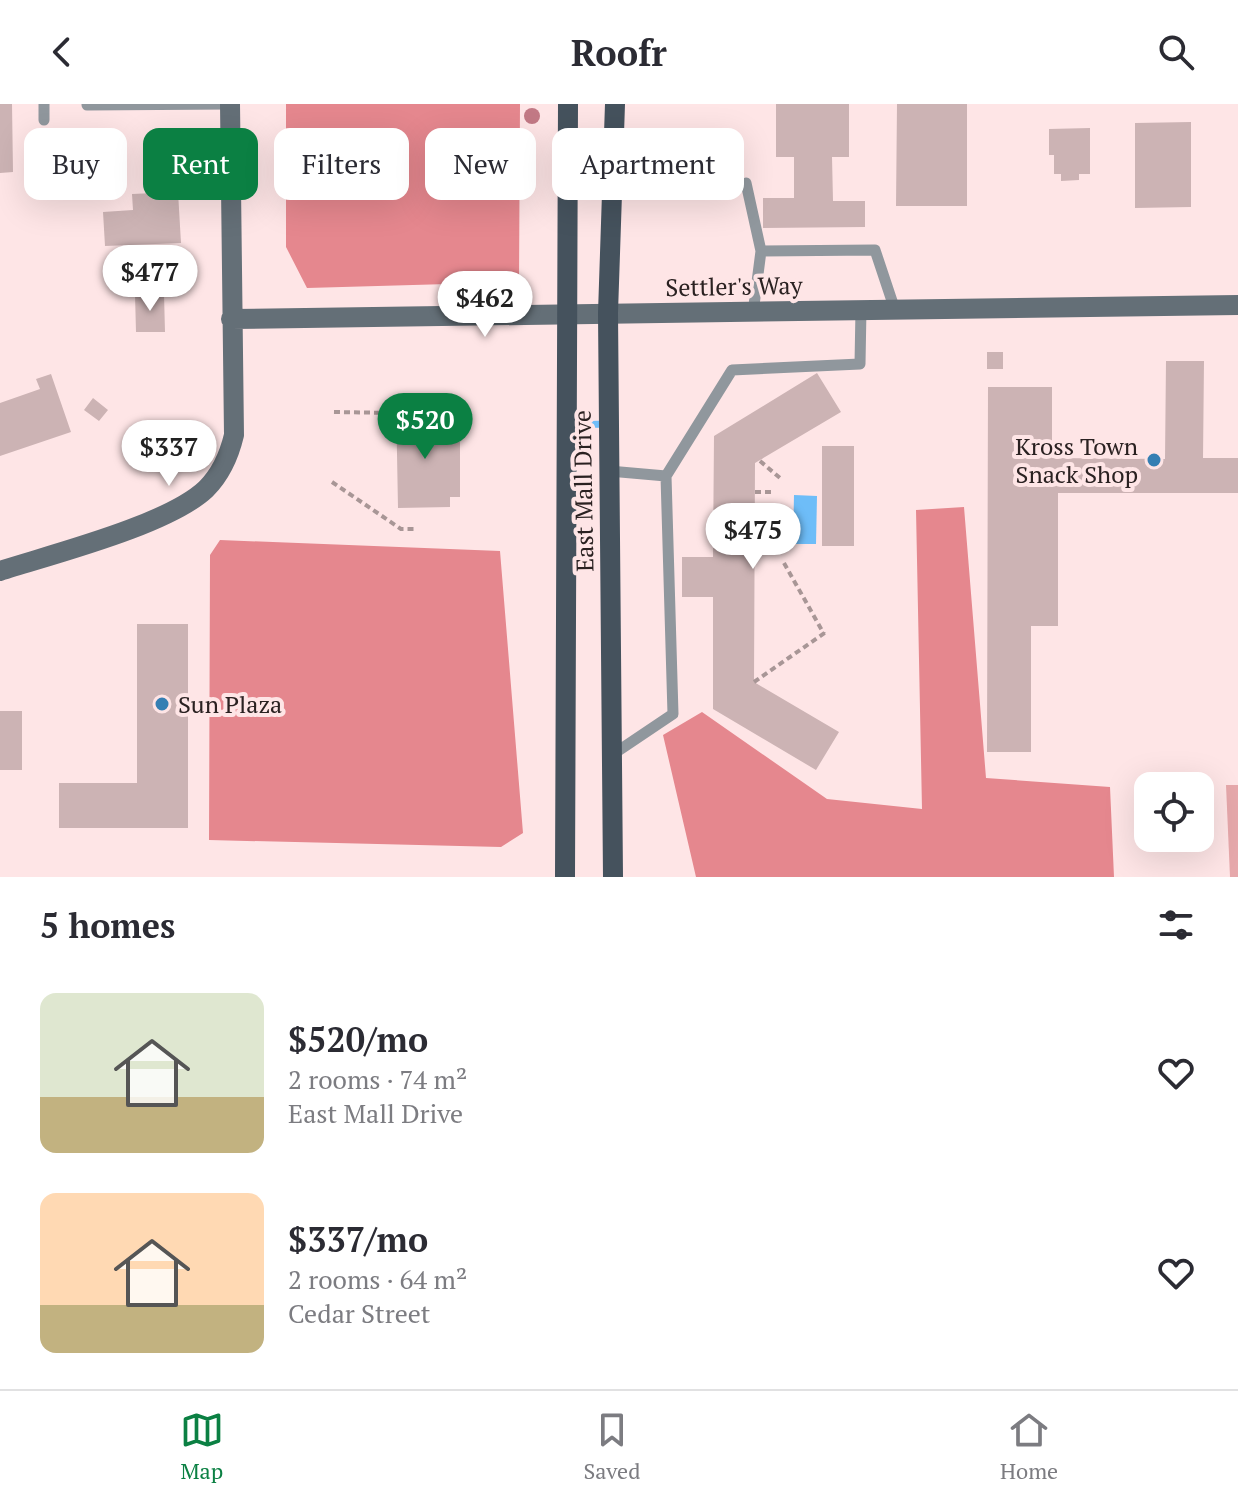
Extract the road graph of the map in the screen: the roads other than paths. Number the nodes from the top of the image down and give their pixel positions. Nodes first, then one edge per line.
1 (44, 104) edge
2 (230, 104) edge
3 (568, 104) edge
4 (615, 104) edge
5 (87, 105) edge
6 (44, 120) dead end
7 (746, 183) dead end
8 (761, 251) junction
9 (1238, 305) edge
10 (894, 307) junction
11 (861, 309) junction
12 (608, 313) junction
13 (753, 313) junction
14 (567, 315) junction
15 (231, 319) junction
16 (609, 471) junction
17 (666, 476) junction
18 (0, 571) edge
19 (612, 755) junction
20 (565, 877) edge
21 (613, 877) edge

1 - 6 lane
2 - 5 lane
2 - 15 main road
3 - 14 main road, East Mall Drive
4 - 12 main road, East Mall Drive
7 - 8 lane
8 - 10 lane
8 - 13 lane
9 - 10 main road, Settler's Way
10 - 11 main road, Settler's Way
11 - 13 main road, Settler's Way
11 - 17 lane
12 - 13 main road, Settler's Way
12 - 14 main road, Settler's Way
12 - 16 main road, East Mall Drive
14 - 15 main road, Settler's Way
14 - 20 main road, East Mall Drive
15 - 18 main road
16 - 17 lane
16 - 19 main road, East Mall Drive
17 - 19 lane
19 - 21 main road, East Mall Drive

